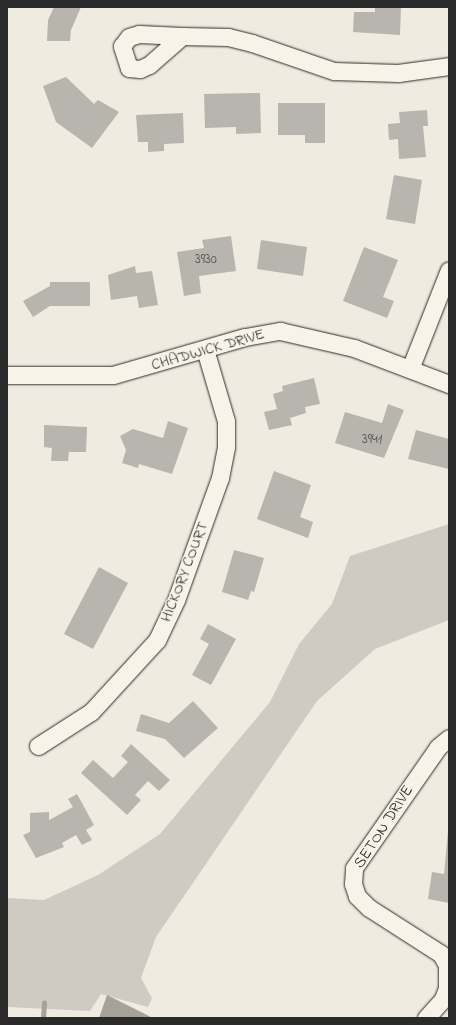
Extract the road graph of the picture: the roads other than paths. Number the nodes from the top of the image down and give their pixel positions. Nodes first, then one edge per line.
1 (182, 36) dead end
2 (449, 66) edge
3 (449, 270) edge
4 (206, 349) junction
5 (410, 369) junction
6 (7, 375) edge
7 (449, 384) edge
8 (449, 738) edge
9 (38, 746) dead end
10 (426, 1018) edge

1 - 2 street
3 - 5 street
4 - 5 street, CHADWICK DRIVE
4 - 6 street, CHADWICK DRIVE
4 - 9 street, HICKORY COURT
5 - 7 street, CHADWICK DRIVE
8 - 10 street, SETON DRIVE

